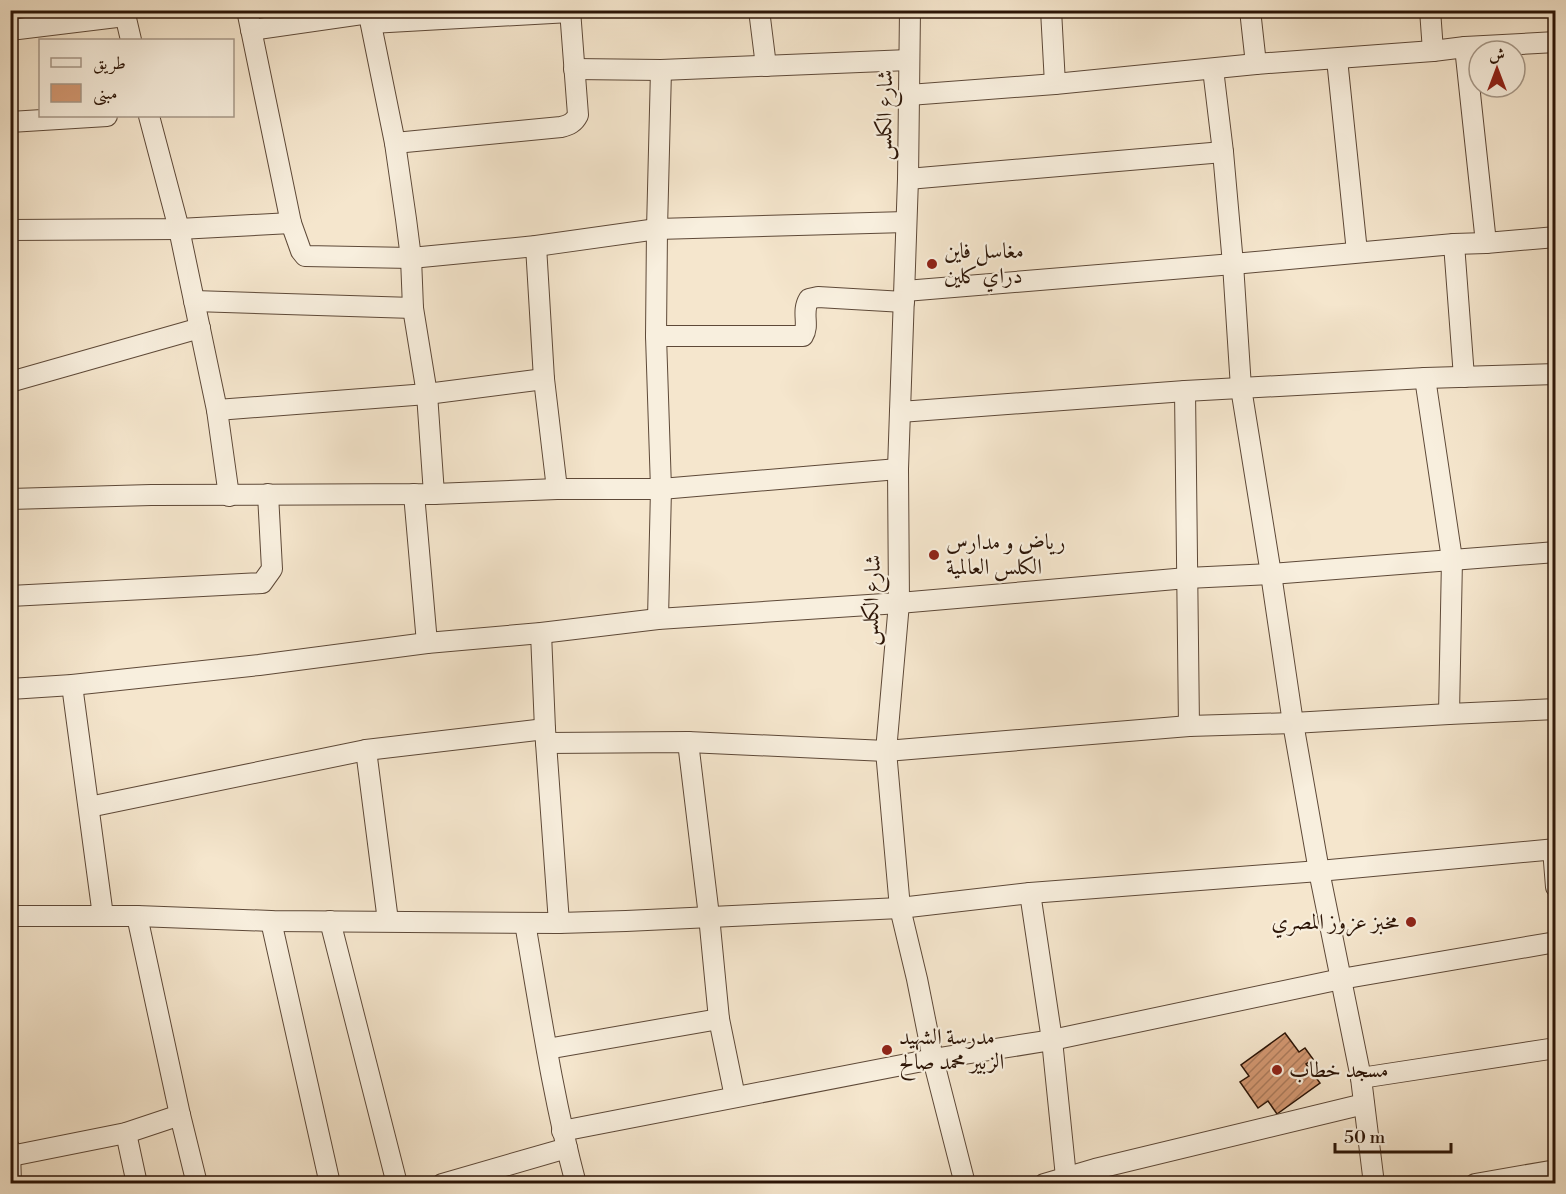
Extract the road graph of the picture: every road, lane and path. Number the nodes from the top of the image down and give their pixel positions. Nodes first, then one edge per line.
1 (759, 10) edge
2 (910, 10) edge
3 (1051, 10) edge
4 (1250, 10) edge
5 (1431, 10) edge
6 (570, 11) edge
7 (125, 13) edge
8 (369, 15) edge
9 (249, 20) edge
10 (10, 30) edge
11 (131, 39) edge
12 (1556, 42) edge
13 (1466, 47) junction
14 (1433, 51) junction
15 (1337, 58) junction
16 (909, 60) junction
17 (1256, 64) junction
18 (765, 66) junction
19 (573, 69) junction
20 (1213, 69) junction
21 (662, 70) junction
22 (1055, 84) junction
23 (909, 95) junction
24 (91, 117) edge
25 (149, 117) edge
26 (10, 122) edge
27 (395, 143) junction
28 (1222, 152) junction
29 (908, 179) junction
30 (906, 222) junction
31 (291, 223) junction
32 (179, 229) junction
33 (10, 230) edge
34 (657, 230) junction
35 (1556, 237) edge
36 (1486, 243) junction
37 (1454, 244) junction
38 (536, 246) junction
39 (1357, 252) junction
40 (411, 258) junction
41 (1233, 264) junction
42 (904, 296) junction
43 (194, 301) junction
44 (412, 308) junction
45 (200, 328) junction
46 (656, 336) junction
47 (1556, 375) edge
48 (1464, 377) junction
49 (1425, 378) junction
50 (544, 379) junction
51 (10, 382) edge
52 (1241, 388) junction
53 (1185, 391) junction
54 (428, 393) junction
55 (217, 410) junction
56 (900, 412) junction
57 (898, 469) junction
58 (557, 489) junction
59 (662, 489) junction
60 (267, 494) junction
61 (414, 494) junction
62 (434, 494) junction
63 (229, 496) junction
64 (10, 499) edge
65 (1556, 552) edge
66 (1452, 559) junction
67 (1271, 574) junction
68 (1186, 578) junction
69 (10, 596) edge
70 (899, 603) junction
71 (658, 619) junction
72 (541, 633) junction
73 (427, 643) junction
74 (72, 685) junction
75 (10, 689) edge
76 (1556, 709) edge
77 (1449, 714) junction
78 (1293, 723) junction
79 (1189, 726) junction
80 (546, 736) junction
81 (688, 742) junction
82 (366, 750) junction
83 (886, 751) junction
84 (89, 807) junction
85 (1554, 849) edge
86 (1319, 871) junction
87 (1556, 887) edge
88 (1030, 893) junction
89 (900, 908) junction
90 (10, 916) edge
91 (103, 916) junction
92 (137, 916) junction
93 (709, 916) junction
94 (271, 921) junction
95 (330, 921) junction
96 (388, 921) junction
97 (525, 922) junction
98 (559, 923) junction
99 (1556, 942) edge
100 (1341, 979) junction
101 (719, 1019) junction
102 (1052, 1040) junction
103 (1556, 1048) edge
104 (547, 1049) junction
105 (933, 1059) junction
106 (1361, 1078) junction
107 (735, 1096) junction
108 (1364, 1104) junction
109 (180, 1115) junction
110 (126, 1133) junction
111 (565, 1140) junction
112 (10, 1149) edge
113 (11, 1156) edge
114 (1556, 1170) edge
115 (1096, 1176) edge
116 (1066, 1177) junction
117 (11, 1184) edge
118 (137, 1184) edge
119 (197, 1184) edge
120 (330, 1184) edge
121 (397, 1184) edge
122 (442, 1184) edge
123 (576, 1184) edge
124 (965, 1184) edge
125 (1044, 1184) edge
126 (1374, 1184) edge
127 (1475, 1184) edge

1 - 18 street
2 - 16 street, شارع الكلس
3 - 22 street
4 - 17 street
5 - 14 street
6 - 8 street
6 - 19 street
7 - 10 street
7 - 11 street
8 - 9 street
8 - 27 street
9 - 31 street
12 - 13 street
13 - 14 street
13 - 36 street
14 - 15 street
15 - 17 street
15 - 39 street
16 - 18 street
16 - 23 street, شارع الكلس
17 - 20 street
18 - 21 street
19 - 21 street
19 - 27 street
20 - 22 street
20 - 28 street
21 - 34 street
22 - 23 street
23 - 29 street, شارع الكلس
24 - 26 street
25 - 32 street
27 - 40 street
28 - 29 street
28 - 41 street
29 - 30 street, شارع الكلس
30 - 34 street
30 - 42 street, شارع الكلس
31 - 32 street
31 - 40 street
32 - 33 street
32 - 43 street
34 - 38 street
34 - 46 street
35 - 36 street
36 - 37 street
37 - 39 street
37 - 48 street
38 - 40 street
38 - 50 street
39 - 41 street
40 - 44 street
41 - 42 street
41 - 52 street
42 - 46 street
42 - 56 street, شارع الكلس
43 - 44 street
43 - 45 street
44 - 54 street
45 - 51 street
45 - 55 street
46 - 59 street
47 - 48 street
48 - 49 street
49 - 52 street
49 - 66 street
50 - 54 street
50 - 58 street
52 - 53 street
52 - 67 street
53 - 56 street
53 - 68 street
54 - 55 street
54 - 62 street
55 - 63 street
56 - 57 street, شارع الكلس
57 - 59 street
57 - 70 street, شارع الكلس
58 - 59 street
58 - 62 street
59 - 71 street
60 - 61 street
60 - 63 street
60 - 69 street
61 - 62 street
61 - 73 street
63 - 64 street
65 - 66 street
66 - 67 street
66 - 77 street
67 - 68 street
67 - 78 street
68 - 70 street
68 - 79 street
70 - 71 street
70 - 83 street, شارع الكلس
71 - 72 street
72 - 73 street
72 - 80 street
73 - 74 street
74 - 75 street
74 - 84 street
76 - 77 street
77 - 78 street
78 - 79 street
78 - 86 street
79 - 83 street
80 - 81 street
80 - 82 street
80 - 98 street
81 - 83 street
81 - 93 street
82 - 84 street
82 - 96 street
83 - 89 street, شارع الكلس
84 - 91 street
85 - 86 street
85 - 87 street
86 - 88 street
86 - 100 street
88 - 89 street
88 - 102 street
89 - 93 street
89 - 105 street, شارع الكلس
90 - 91 street
91 - 92 street
92 - 94 street
92 - 109 street
93 - 98 street
93 - 101 street
94 - 95 street
94 - 120 street
95 - 96 street
95 - 121 street
96 - 97 street
97 - 98 street
97 - 104 street
99 - 100 street
100 - 102 street
100 - 106 street
101 - 104 street
101 - 107 street
102 - 105 street
102 - 116 street
103 - 106 street
104 - 111 street
105 - 107 street
105 - 124 street, شارع الكلس
106 - 108 street
107 - 111 street
108 - 115 street
108 - 126 street
109 - 110 street
109 - 119 street
110 - 113 street
110 - 118 street
111 - 122 street
111 - 123 street
112 - 113 street
113 - 117 street
114 - 127 street
115 - 116 street
116 - 125 street

